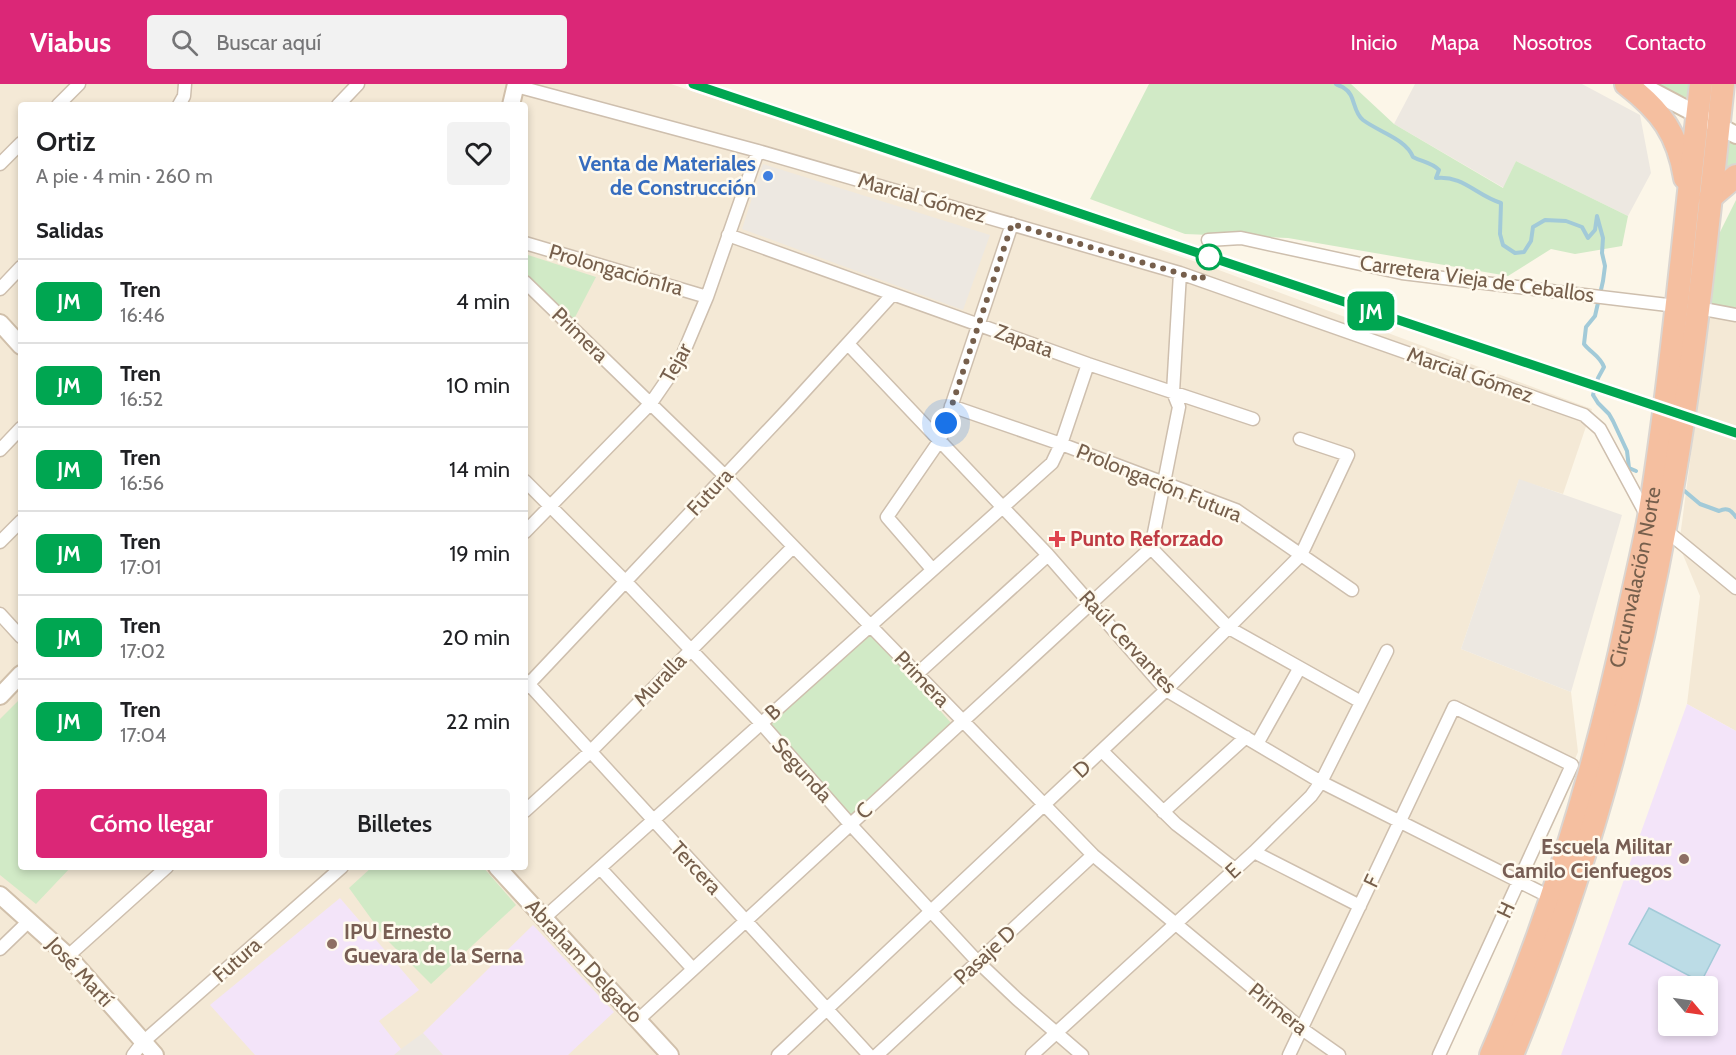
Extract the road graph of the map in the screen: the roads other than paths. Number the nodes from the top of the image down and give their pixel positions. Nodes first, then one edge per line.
1 (79, 84) edge
2 (185, 84) edge
3 (358, 84) edge
4 (1626, 84) edge
5 (1639, 84) edge
6 (1701, 84) edge
7 (1724, 84) edge
8 (514, 85) edge
9 (61, 102) edge
10 (181, 102) edge
11 (341, 102) edge
12 (511, 102) edge
13 (1698, 115) junction
14 (1727, 130) edge
15 (18, 145) edge
16 (758, 151) junction
17 (0, 164) edge
18 (1736, 176) edge
19 (1700, 198) junction
20 (1012, 224) junction
21 (728, 235) junction
22 (1208, 240) dead end
23 (528, 244) edge
24 (18, 270) edge
25 (1180, 273) junction
26 (528, 285) edge
27 (0, 289) edge
28 (892, 295) junction
29 (707, 297) junction
30 (1687, 307) junction
31 (1736, 315) edge
32 (0, 323) edge
33 (978, 324) junction
34 (18, 343) edge
35 (848, 344) junction
36 (1088, 364) junction
37 (1173, 392) junction
38 (651, 404) junction
39 (951, 406) junction
40 (1253, 419) dead end
41 (18, 431) edge
42 (1300, 439) dead end
43 (940, 440) junction
44 (1060, 444) junction
45 (0, 450) edge
46 (725, 476) junction
47 (1164, 482) junction
48 (528, 484) edge
49 (551, 506) junction
50 (1003, 506) junction
51 (18, 524) edge
52 (1656, 524) junction
53 (528, 529) edge
54 (0, 542) edge
55 (793, 547) junction
56 (1151, 548) junction
57 (1048, 555) junction
58 (1301, 555) junction
59 (932, 569) junction
60 (625, 581) junction
61 (1736, 588) edge
62 (1352, 590) dead end
63 (1092, 604) junction
64 (0, 614) edge
65 (870, 625) junction
66 (1229, 628) junction
67 (18, 634) edge
68 (690, 649) junction
69 (1387, 651) dead end
70 (1299, 669) junction
71 (917, 674) junction
72 (18, 678) edge
73 (528, 682) edge
74 (528, 686) edge
75 (1166, 690) junction
76 (0, 696) edge
77 (1361, 702) junction
78 (1454, 707) joint
79 (962, 720) junction
80 (761, 723) junction
81 (1252, 740) junction
82 (1102, 751) junction
83 (590, 752) junction
84 (1321, 782) junction
85 (1044, 805) junction
86 (528, 808) edge
87 (1163, 812) junction
88 (653, 820) junction
89 (1400, 822) junction
90 (850, 824) junction
91 (1254, 852) junction
92 (1093, 855) junction
93 (600, 868) junction
94 (1235, 869) junction
95 (164, 870) edge
96 (336, 870) edge
97 (500, 870) edge
98 (1519, 881) junction
99 (0, 895) edge
100 (1560, 902) junction
101 (1360, 906) junction
102 (931, 911) junction
103 (544, 918) junction
104 (30, 920) junction
105 (745, 921) junction
106 (1175, 924) junction
107 (0, 949) edge
108 (68, 956) junction
109 (977, 961) junction
110 (693, 969) junction
111 (827, 1009) junction
112 (638, 1020) junction
113 (1302, 1029) junction
114 (1056, 1033) junction
115 (1515, 1041) edge
116 (138, 1049) edge
117 (155, 1055) edge
118 (670, 1055) edge
119 (778, 1055) edge
120 (869, 1055) edge
121 (877, 1055) edge
122 (1032, 1055) edge
123 (1082, 1055) edge
124 (1289, 1055) edge
125 (1339, 1055) edge
126 (1439, 1055) edge
127 (1491, 1055) edge

1 - 9 street
2 - 10 street
3 - 11 street
4 - 19 highway
5 - 13 street
6 - 13 highway, Circunvalación Norte
7 - 14 highway, Circunvalación Norte
8 - 12 street
8 - 16 street, Marcial Gómez
13 - 14 street
13 - 19 highway, Circunvalación Norte
14 - 19 highway, Circunvalación Norte
15 - 17 street
16 - 20 street, Marcial Gómez
16 - 21 street, Tejar
18 - 19 highway
19 - 30 highway, Circunvalación Norte
20 - 25 street, Marcial Gómez
20 - 33 street
21 - 28 street, Zapata
21 - 29 street, Tejar
22 - 30 street, Carretera Vieja de Ceballos
23 - 29 street, Prolongación1ra
24 - 27 street
25 - 37 street
25 - 52 street, Marcial Gómez
26 - 38 street, Primera
28 - 33 street, Zapata
28 - 35 street, Futura
29 - 38 street, Tejar
30 - 31 street, Carretera Vieja de Ceballos
30 - 52 highway, Circunvalación Norte
32 - 34 street
33 - 36 street, Zapata
33 - 39 street
35 - 43 street, Raúl Cervantes
35 - 46 street, Futura
36 - 37 street, Zapata
36 - 44 street, B
37 - 40 street, Zapata
37 - 47 street
38 - 46 street, Primera
38 - 49 street, Tejar
39 - 43 street
39 - 44 street, Prolongación Futura
41 - 45 street
42 - 58 street, D
43 - 50 street, Raúl Cervantes
43 - 59 street
44 - 47 street, Prolongación Futura
44 - 50 street, B
46 - 55 street, Primera
46 - 60 street, Futura
47 - 56 street
47 - 58 street, Prolongación Futura
48 - 49 street, Segunda
49 - 53 street, Tejar
49 - 60 street, Segunda
50 - 57 street, Raúl Cervantes
50 - 59 street, B
51 - 54 street
52 - 61 street, Marcial Gómez
52 - 100 highway, Circunvalación Norte
55 - 65 street, Primera
55 - 68 street, Muralla
56 - 63 street, C
56 - 66 street
57 - 63 street, Raúl Cervantes
57 - 71 street
58 - 62 street, Prolongación Futura
58 - 66 street, D
59 - 65 street, B
60 - 68 street, Segunda
60 - 73 street, Futura
63 - 75 street, Raúl Cervantes
63 - 79 street, C
64 - 67 street
65 - 71 street, Primera
65 - 80 street, B
66 - 70 street
66 - 75 street, D
68 - 80 street, Segunda
68 - 83 street, Muralla
69 - 77 street, E
70 - 77 street
70 - 81 street
71 - 79 street, Primera
72 - 76 street
74 - 83 street, Tercera
75 - 81 street, Raúl Cervantes
75 - 82 street, D
77 - 84 street, E
78 - 89 street, F
78 - 98 street, H
79 - 85 street, Primera
79 - 90 street, C
80 - 88 street, B
80 - 90 street, Segunda
81 - 84 street, Raúl Cervantes
81 - 87 street
82 - 85 street, D
82 - 87 street
83 - 86 street, Muralla
83 - 88 street, Tercera
84 - 89 street, Raúl Cervantes
84 - 91 street, E
85 - 92 street, Primera
85 - 102 street, D
87 - 94 street
88 - 93 street, B
88 - 105 street, Tercera
89 - 98 street, Raúl Cervantes
89 - 101 street, F
90 - 102 street, Segunda
90 - 105 street, C
91 - 94 street, E
91 - 101 street
92 - 106 street, Primera
92 - 109 street, Pasaje D
93 - 103 street, B
93 - 110 street
94 - 106 street, E
95 - 108 street
96 - 116 street, Futura
97 - 103 street, Abraham Delgado
98 - 100 street, Raúl Cervantes
98 - 126 street, H
99 - 104 street, José Martí
100 - 115 highway, Circunvalación Norte
101 - 113 street, F
102 - 109 street, Segunda
102 - 111 street, D
103 - 112 street, Abraham Delgado
104 - 107 street
104 - 108 street, José Martí
105 - 110 street, C
105 - 111 street, Tercera
106 - 113 street, Primera
106 - 114 street, E
108 - 116 street, José Martí
109 - 114 street, Segunda
109 - 121 street, Pasaje D
110 - 112 street, C
111 - 119 street, D
111 - 120 street, Tercera
112 - 118 street, Abraham Delgado
113 - 124 street, F
113 - 125 street, Primera
114 - 122 street, E
114 - 123 street, Segunda
115 - 127 highway, Circunvalación Norte
116 - 117 street, José Martí

